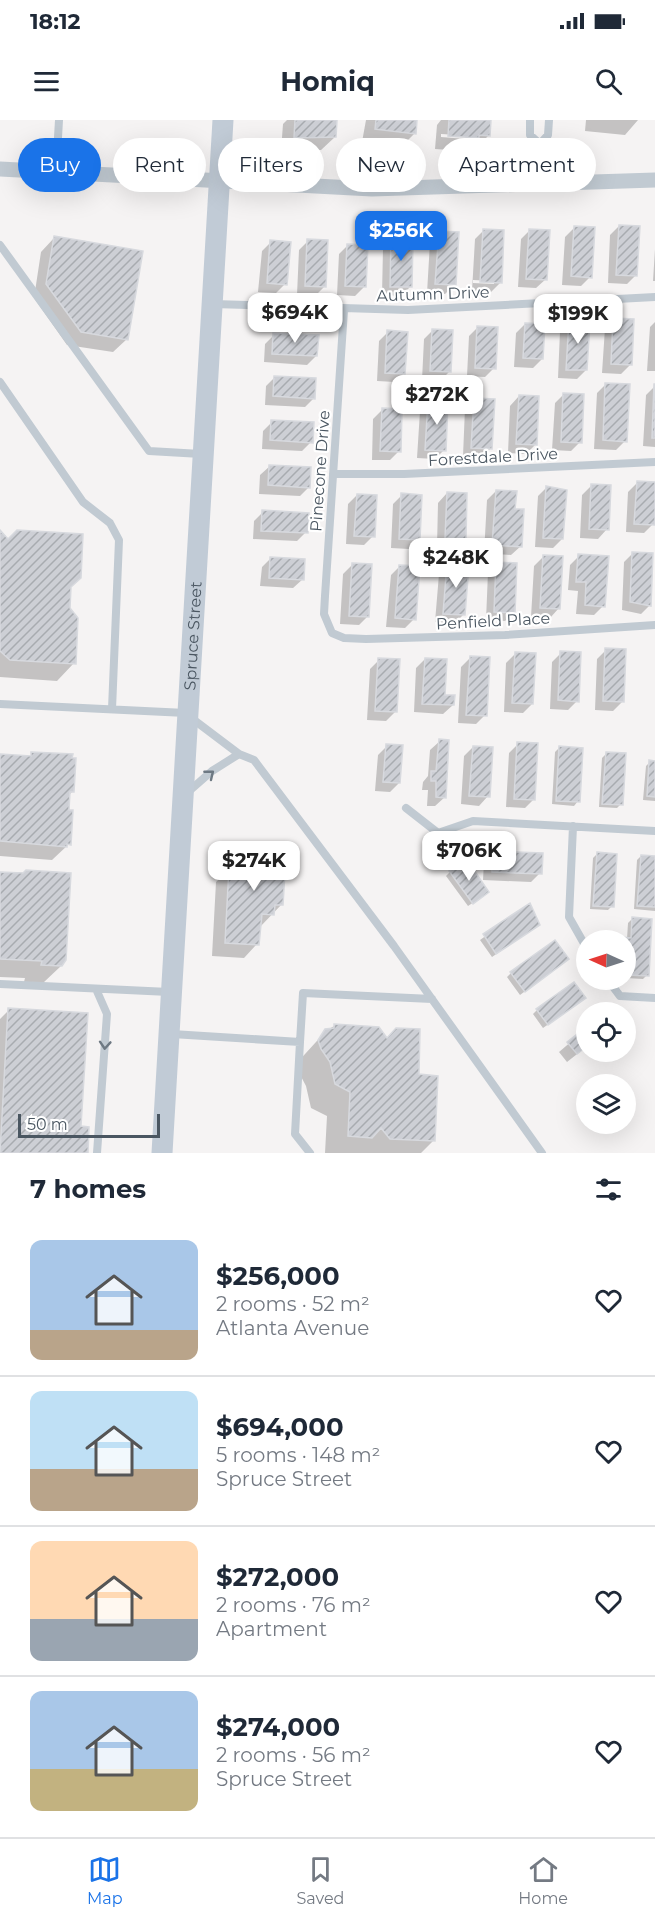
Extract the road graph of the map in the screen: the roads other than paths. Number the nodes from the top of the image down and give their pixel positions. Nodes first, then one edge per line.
1 (59, 120) edge
2 (223, 120) edge
3 (530, 120) edge
4 (549, 120) edge
5 (58, 138) edge
6 (222, 138) edge
7 (533, 138) edge
8 (545, 138) edge
9 (0, 169) edge
10 (18, 170) edge
11 (101, 175) edge
12 (655, 180) edge
13 (596, 181) edge
14 (218, 183) edge
15 (438, 186) edge
16 (324, 187) edge
17 (218, 192) edge
18 (0, 245) edge
19 (655, 297) edge
20 (211, 304) junction
21 (344, 310) junction
22 (0, 382) edge
23 (202, 454) junction
24 (655, 462) edge
25 (333, 474) junction
26 (655, 625) edge
27 (332, 633) joint
28 (0, 704) edge
29 (112, 709) junction
30 (188, 714) junction
31 (239, 754) junction
32 (183, 797) junction
33 (406, 808) dead end
34 (573, 826) junction
35 (655, 831) edge
36 (576, 930) edge
37 (0, 984) edge
38 (96, 989) junction
39 (616, 990) edge
40 (172, 992) junction
41 (655, 998) edge
42 (432, 999) junction
43 (169, 1034) junction
44 (300, 1042) junction
45 (97, 1153) edge
46 (162, 1153) edge
47 (310, 1153) edge
48 (542, 1153) edge

1 - 5 lane
2 - 6 main road, Spruce Street
3 - 7 lane
4 - 8 lane
9 - 10 street
11 - 14 street
12 - 13 street
15 - 16 street
17 - 20 main road, Spruce Street
18 - 23 lane
19 - 21 lane, Autumn Drive
20 - 21 lane, Autumn Drive
20 - 23 main road, Spruce Street
21 - 25 lane, Pinecone Drive
22 - 29 lane
23 - 30 main road, Spruce Street
24 - 25 lane, Forestdale Drive
25 - 27 lane, Pinecone Drive
26 - 27 lane, Penfield Place
28 - 29 lane
29 - 30 lane
30 - 31 lane
30 - 32 main road, Spruce Street
32 -> 31 lane
31 - 42 lane
32 - 40 main road, Spruce Street
33 - 34 lane
34 - 35 lane
34 - 36 lane
37 - 38 lane
38 - 40 lane
38 -> 45 lane
39 - 41 lane
40 - 43 main road, Spruce Street
42 - 44 lane
42 - 48 lane
43 - 44 lane
43 - 46 main road, Spruce Street
44 - 47 lane

